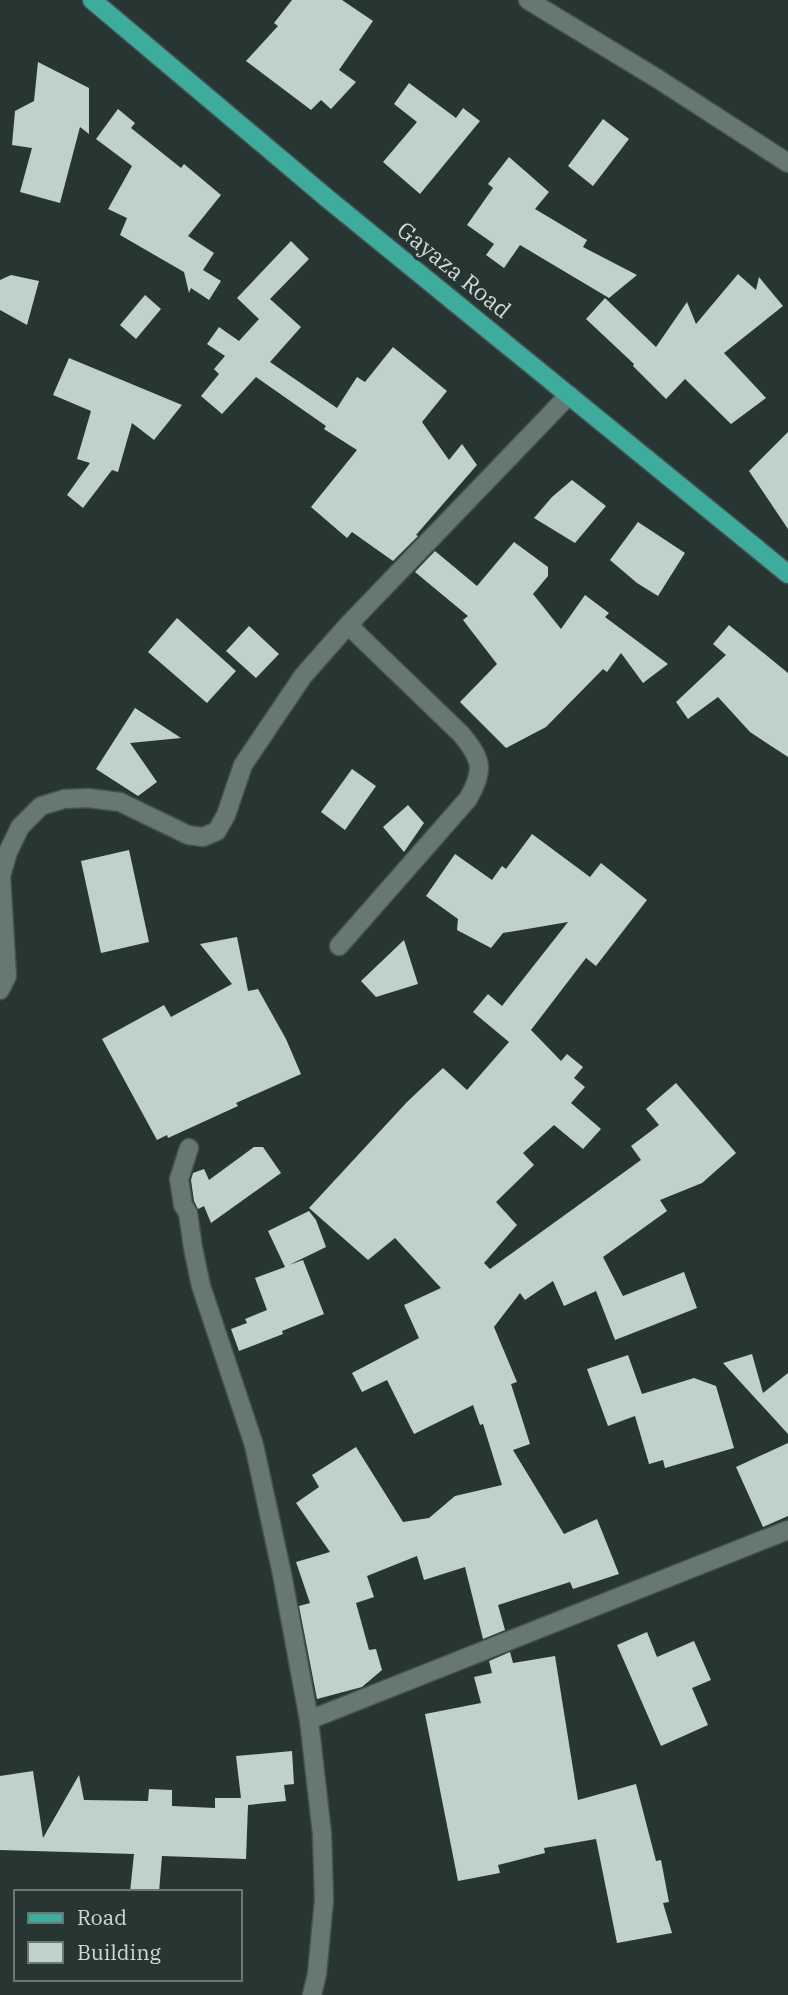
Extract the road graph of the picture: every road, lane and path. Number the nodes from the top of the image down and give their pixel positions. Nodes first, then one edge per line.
1 (92, 0) edge
2 (528, 0) edge
3 (788, 163) edge
4 (569, 395) junction
5 (788, 574) edge
6 (348, 625) junction
7 (339, 946) dead end
8 (0, 990) edge
9 (189, 1148) dead end
10 (788, 1530) edge
11 (309, 1720) junction
12 (312, 1995) edge

1 - 4 main road, Gayaza Road
2 - 3 street
4 - 5 main road, Gayaza Road
4 - 6 street
6 - 7 street
6 - 8 street
9 - 11 street
10 - 11 street
11 - 12 street

